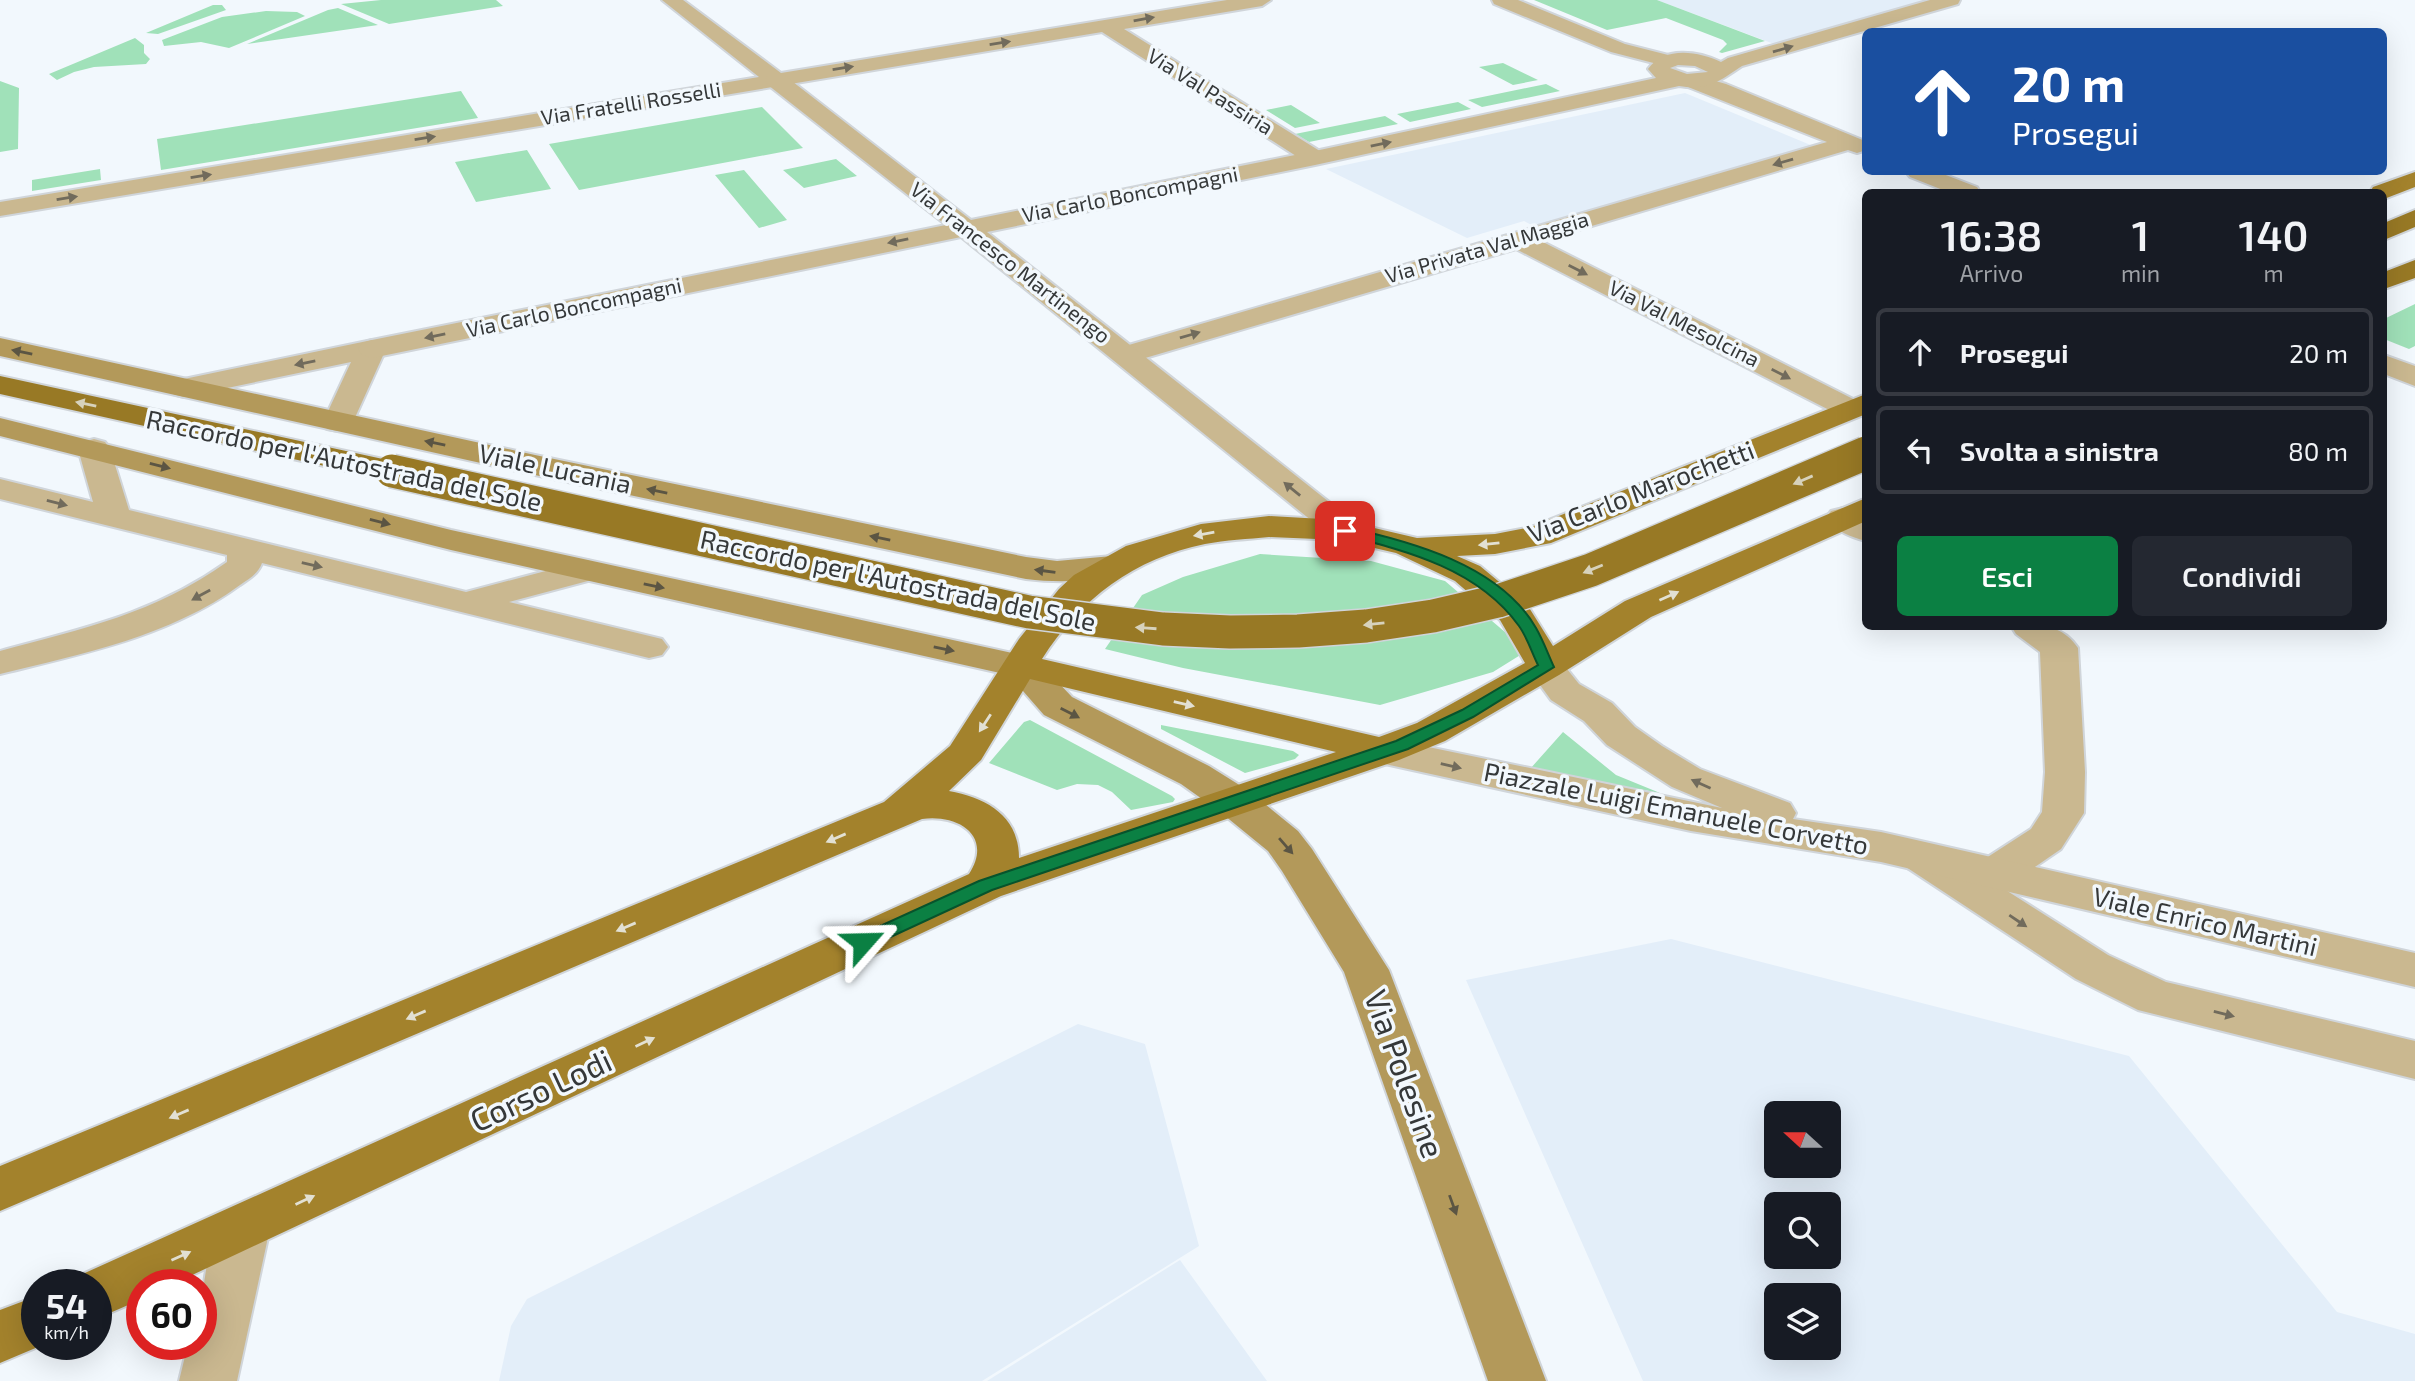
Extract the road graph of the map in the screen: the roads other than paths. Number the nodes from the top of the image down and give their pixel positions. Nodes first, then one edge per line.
1 (671, 0) edge
2 (1262, 0) edge
3 (1501, 0) edge
4 (1951, 0) edge
5 (1106, 26) junction
6 (1686, 73) junction
7 (776, 80) junction
8 (1857, 146) edge
9 (1315, 158) junction
10 (1926, 175) edge
11 (2415, 179) edge
12 (1960, 189) edge
13 (2387, 190) edge
14 (0, 209) edge
15 (2415, 218) edge
16 (965, 228) junction
17 (2387, 231) edge
18 (1517, 239) junction
19 (2415, 268) edge
20 (2387, 280) edge
21 (0, 347) edge
22 (372, 349) junction
23 (1125, 355) junction
24 (2387, 364) edge
25 (2415, 377) edge
26 (0, 385) edge
27 (184, 388) junction
28 (1858, 406) edge
29 (338, 422) junction
30 (0, 427) edge
31 (94, 449) junction
32 (1862, 455) edge
33 (0, 489) edge
34 (115, 517) junction
35 (1858, 519) edge
36 (1345, 531) junction
37 (1409, 547) junction
38 (245, 549) junction
39 (1112, 566) junction
40 (587, 571) junction
41 (469, 601) junction
42 (2034, 630) edge
43 (649, 647) dead end
44 (0, 663) edge
45 (1022, 666) junction
46 (1546, 667) junction
47 (1385, 751) junction
48 (1234, 802) junction
49 (899, 812) junction
50 (1901, 852) junction
51 (1995, 873) junction
52 (985, 885) junction
53 (2415, 970) edge
54 (2415, 1060) edge
55 (0, 1189) edge
56 (243, 1228) junction
57 (112, 1287) edge
58 (21, 1328) edge
59 (0, 1337) edge
60 (208, 1381) edge
61 (1517, 1381) edge

1 - 7 street, Via Francesco Martinengo
5 -> 2 street, Via Fratelli Rosselli
3 - 6 street
6 -> 4 street, Via Carlo Boncompagni
7 -> 5 street, Via Fratelli Rosselli
5 - 9 street, Via Val Passiria
6 - 8 street
9 -> 6 street, Via Carlo Boncompagni
14 -> 7 street, Via Fratelli Rosselli
7 - 16 street, Via Francesco Martinengo
8 -> 18 street, Via Privata Val Maggia
9 - 16 street, Via Carlo Boncompagni
10 - 12 street
11 - 13 main road
15 - 17 highway
16 -> 22 street, Via Carlo Boncompagni
16 - 23 street, Via Francesco Martinengo
23 -> 18 street, Via Privata Val Maggia
18 -> 28 street, Via Val Mesolcina
19 - 20 highway
27 -> 21 main road, Viale Lucania
22 -> 27 street, Via Carlo Boncompagni
22 - 29 street
36 -> 23 street, Via Francesco Martinengo
24 - 25 street
32 -> 26 highway, Raccordo per l'Autostrada del Sole, bridge
27 - 29 main road, Viale Lucania
28 -> 37 main road, Via Carlo Marochetti
39 -> 29 main road, Viale Lucania
30 - 31 main road
31 - 34 street
31 -> 40 main road
33 -> 34 street
34 - 38 street
46 -> 35 main road
36 - 37 main road, Piazzale Luigi Emanuele Corvetto
36 -> 39 main road, Piazzale Luigi Emanuele Corvetto
37 - 46 main road, Piazzale Luigi Emanuele Corvetto
38 -> 41 street
38 -> 44 street
39 - 45 main road, Piazzale Luigi Emanuele Corvetto
40 - 41 street
40 -> 45 main road
41 - 43 street
42 - 51 street
45 -> 47 main road, Piazzale Luigi Emanuele Corvetto
45 -> 48 main road
45 -> 49 main road, Piazzale Luigi Emanuele Corvetto
46 - 47 main road
50 -> 46 street, Piazzale Luigi Emanuele Corvetto
47 - 48 main road
47 -> 50 street, Piazzale Luigi Emanuele Corvetto
48 - 52 main road
48 -> 61 main road, Via Polesine
49 - 52 main road
49 -> 55 main road
50 - 51 street, Viale Enrico Martini
50 -> 54 street
51 - 53 street, Viale Enrico Martini
56 -> 52 main road, Corso Lodi
57 -> 56 main road, Corso Lodi
56 - 60 street
58 - 59 main road

